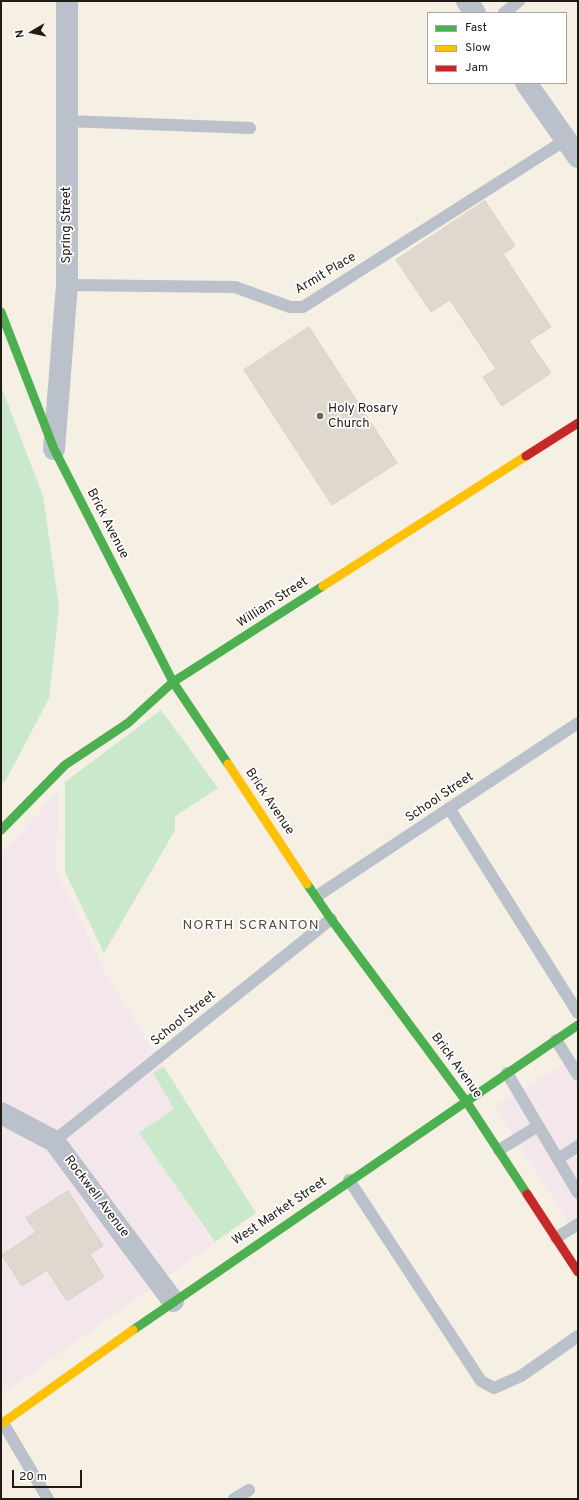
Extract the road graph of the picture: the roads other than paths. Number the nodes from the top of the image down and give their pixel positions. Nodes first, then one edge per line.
1 (66, 1) edge
2 (467, 1) edge
3 (519, 1) edge
4 (474, 12) edge
5 (505, 12) edge
6 (527, 84) edge
7 (66, 122) junction
8 (250, 128) dead end
9 (572, 148) edge
10 (66, 285) junction
11 (1, 312) edge
12 (578, 423) edge
13 (54, 448) junction
14 (173, 682) junction
15 (578, 723) edge
16 (448, 808) junction
17 (1, 830) edge
18 (316, 896) junction
19 (331, 919) junction
20 (578, 1013) edge
21 (578, 1026) edge
22 (556, 1040) junction
23 (507, 1074) junction
24 (578, 1075) edge
25 (466, 1101) junction
26 (1, 1113) edge
27 (538, 1126) junction
28 (54, 1141) junction
29 (578, 1146) edge
30 (499, 1150) junction
31 (558, 1159) junction
32 (349, 1180) junction
33 (578, 1193) edge
34 (578, 1224) edge
35 (556, 1238) junction
36 (578, 1272) edge
37 (173, 1301) junction
38 (578, 1336) edge
39 (2, 1424) edge
40 (249, 1490) dead end
41 (48, 1499) edge
42 (234, 1499) edge

1 - 7 street, Spring Street
2 - 4 street
3 - 5 lane
6 - 9 street
7 - 8 lane
7 - 10 street, Spring Street
9 - 10 lane, Armit Place
10 - 13 street, Spring Street
11 - 13 street, Brick Avenue
12 - 14 street, William Street
13 - 14 street, Brick Avenue
14 - 17 street, William Street
14 - 18 street, Brick Avenue
15 - 16 lane, School Street
16 - 18 lane, School Street
16 - 20 lane
18 - 19 street, Brick Avenue
19 - 25 street, Brick Avenue
19 - 28 lane, School Street
21 - 22 street, West Market Street
22 - 23 street, West Market Street
22 - 24 lane
23 - 25 street, West Market Street
23 - 27 lane
25 - 30 street, Brick Avenue
25 - 32 street, West Market Street
26 - 28 street, Rockwell Avenue
27 - 30 lane
27 - 31 lane
28 - 37 street, Rockwell Avenue
29 - 31 lane
30 - 35 street, Brick Avenue
31 - 33 lane
32 - 37 street, West Market Street
32 - 38 lane
34 - 35 lane
35 - 36 street, Brick Avenue
37 - 39 street, West Market Street
39 - 41 lane
40 - 42 lane

